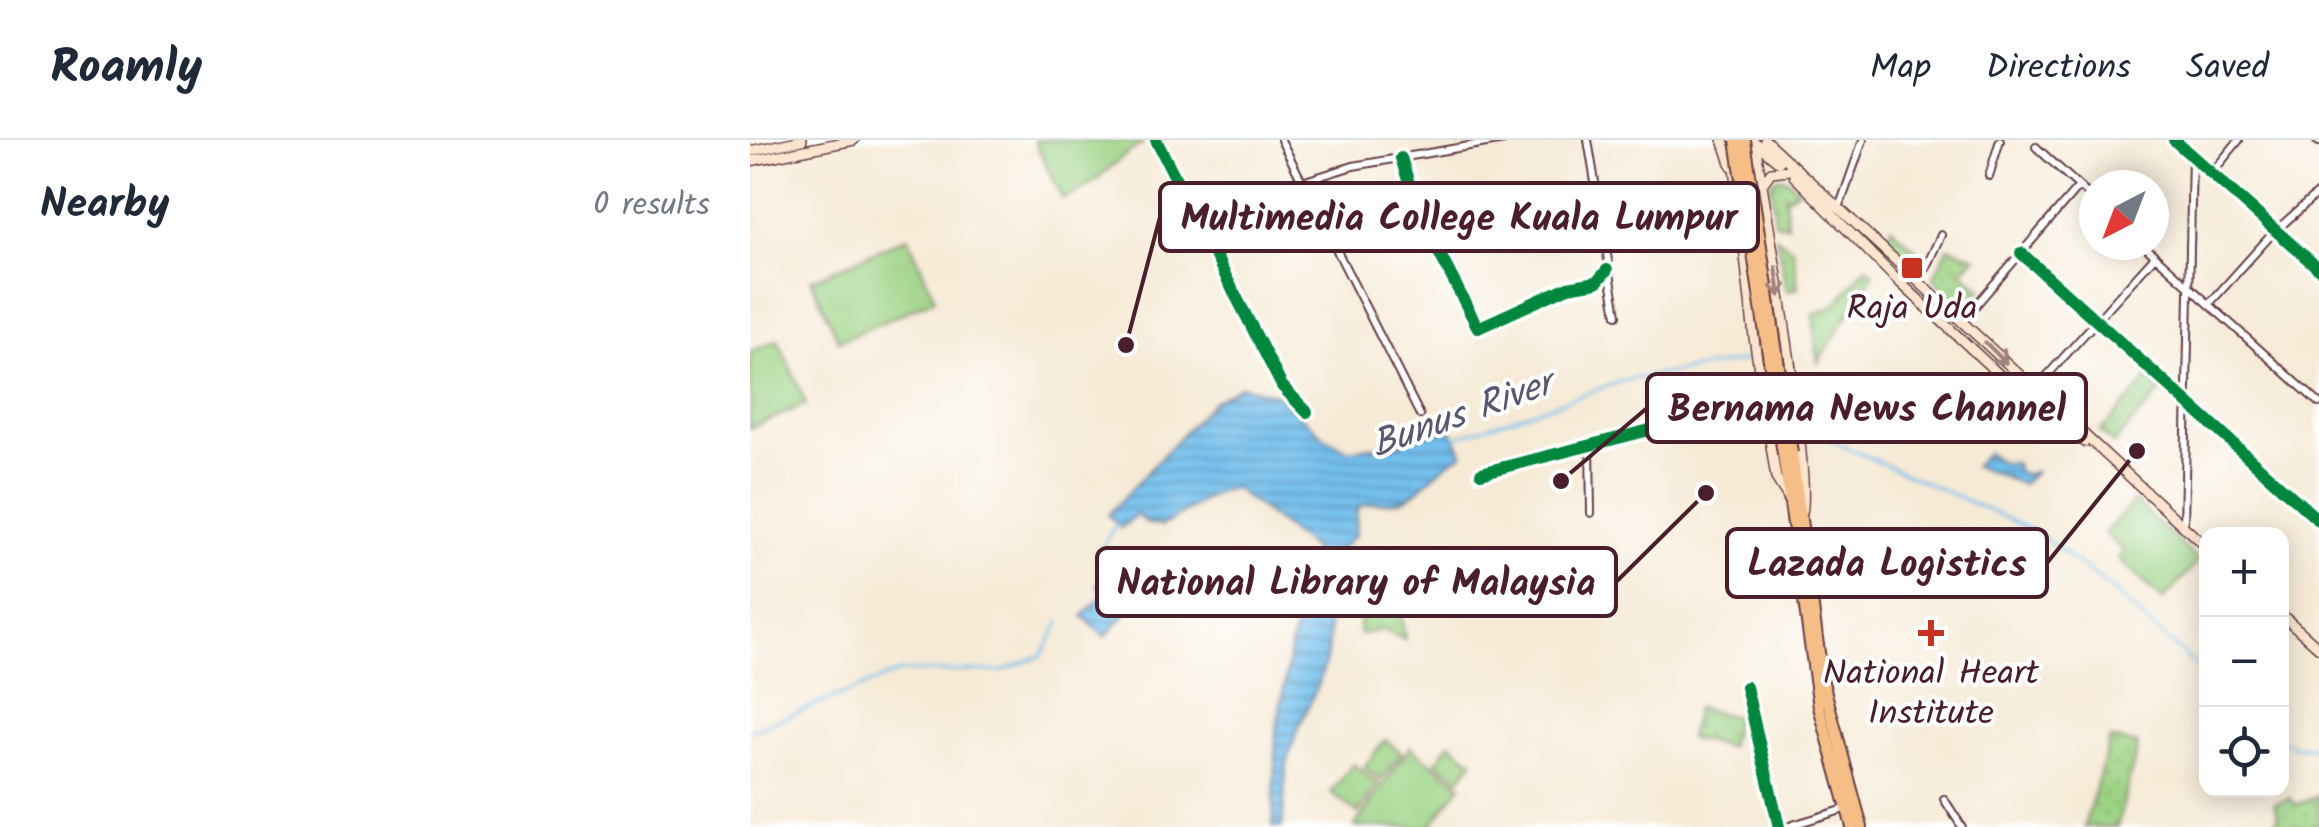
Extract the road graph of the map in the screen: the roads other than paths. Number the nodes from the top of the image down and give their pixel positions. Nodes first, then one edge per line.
1 (802, 140) edge
2 (854, 140) edge
3 (1156, 140) edge
4 (1281, 140) edge
5 (1504, 140) edge
6 (1588, 140) edge
7 (1723, 140) edge
8 (1734, 140) edge
9 (1754, 140) edge
10 (1862, 140) edge
11 (2000, 140) edge
12 (2239, 140) edge
13 (2178, 141) edge
14 (2036, 148) dead end
15 (753, 156) edge
16 (2192, 156) junction
17 (1401, 158) junction
18 (1789, 170) junction
19 (2212, 174) junction
20 (1989, 176) dead end
21 (1302, 182) junction
22 (1737, 183) junction
23 (1762, 186) junction
24 (2079, 186) joint
25 (1844, 188) junction
26 (2319, 192) edge
27 (1826, 198) junction
28 (1598, 200) junction
29 (1835, 213) junction
30 (2277, 231) junction
31 (1941, 235) dead end
32 (1744, 238) junction
33 (1772, 241) junction
34 (1434, 244) junction
35 (2021, 253) junction
36 (2152, 260) edge
37 (2160, 260) edge
38 (1608, 270) junction
39 (2319, 270) edge
40 (1918, 283) junction
41 (2189, 286) junction
42 (2209, 304) junction
43 (1617, 315) dead end
44 (1963, 320) junction
45 (2096, 320) junction
46 (1764, 390) junction
47 (2030, 391) junction
48 (2186, 402) junction
49 (1748, 403) junction
50 (2319, 403) edge
51 (1766, 409) junction
52 (1307, 412) dead end
53 (1420, 415) dead end
54 (1590, 446) junction
55 (1788, 453) junction
56 (1482, 473) dead end
57 (1789, 499) junction
58 (1591, 509) dead end
59 (1801, 516) junction
60 (2319, 521) edge
61 (2184, 527) junction
62 (2199, 541) edge
63 (2285, 617) edge
64 (2318, 645) edge
65 (1746, 687) dead end
66 (1944, 799) dead end
67 (1845, 809) junction
68 (1782, 827) edge
69 (1852, 827) edge
70 (1862, 827) edge
71 (1962, 827) edge

1 - 15 main road
2 - 15 main road
3 - 52 street
4 - 21 street
5 - 17 street
6 - 28 street
7 - 22 main road
8 - 22 main road
8 - 55 main road, bridge
9 - 18 main road
9 - 23 main road
9 - 27 main road
9 - 55 main road, bridge
10 - 25 street
11 - 20 street
12 - 19 street
13 - 16 main road
14 - 24 street
16 - 19 main road
16 - 41 street
17 - 21 street
17 - 34 street
18 - 23 main road
18 - 29 main road
19 - 30 main road
21 - 53 street
22 - 32 main road
23 - 33 main road
24 - 35 street
25 - 27 street
25 - 29 street
26 - 30 street
27 - 29 main road
28 - 34 street
28 - 38 street
29 - 40 main road
29 - 47 main road
30 - 39 main road
30 - 42 street
31 - 40 street
32 - 33 main road
32 - 46 main road
33 -> 59 main road
34 - 38 street
35 - 44 street
35 - 45 street
36 - 45 street
37 - 41 street
38 - 43 street
40 - 44 main road
41 - 42 street
41 - 48 street
42 - 50 street
44 -> 47 main road
45 - 47 street
45 - 48 street
46 - 49 street
46 - 51 main road
47 - 61 main road
48 - 60 street
48 - 61 street
49 - 51 street
49 - 54 street
51 - 57 main road
54 - 56 street
54 - 58 street
55 - 57 main road
55 - 59 main road
57 - 67 main road
59 - 70 main road
61 - 62 main road
63 - 64 main road
65 - 68 street
66 - 71 street
67 - 68 street
67 - 69 main road

